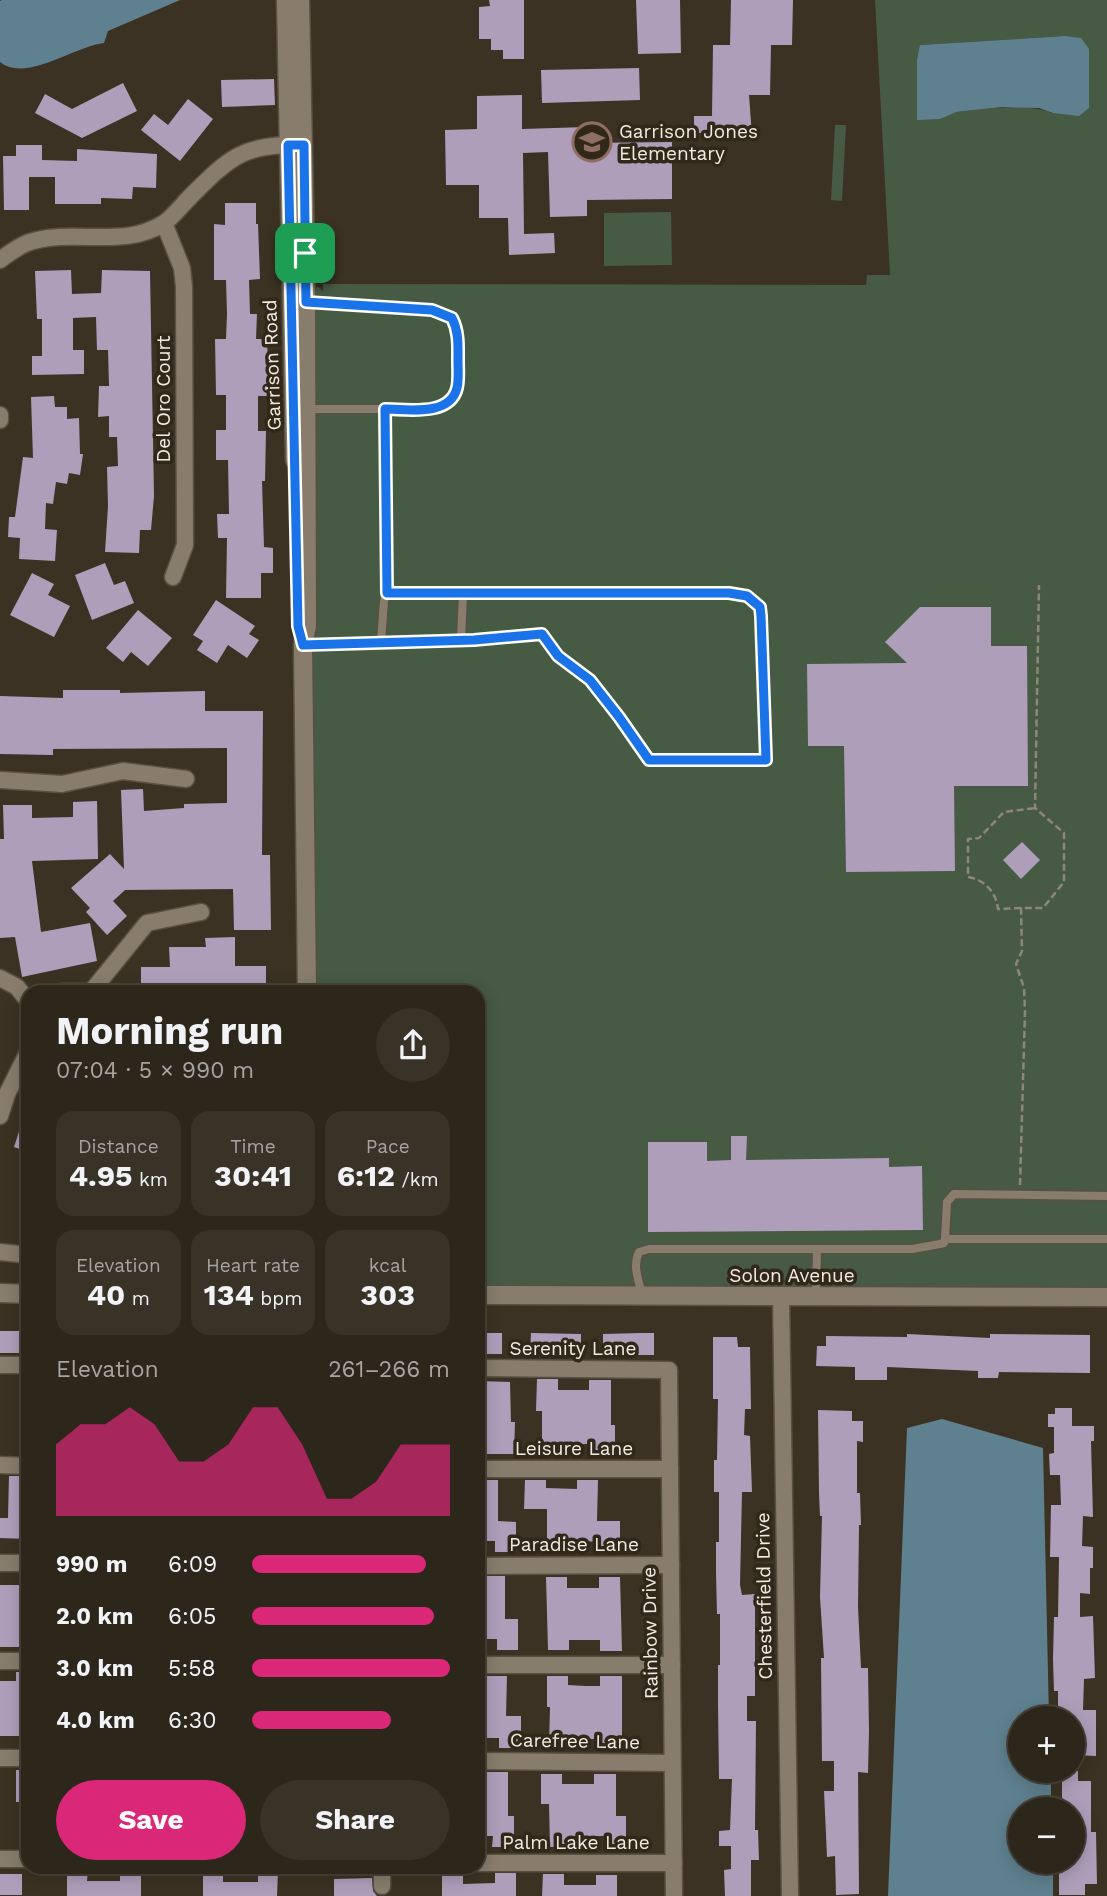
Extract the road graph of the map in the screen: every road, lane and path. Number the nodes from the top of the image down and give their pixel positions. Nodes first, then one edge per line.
1 (286, 0) edge
2 (300, 0) edge
3 (296, 145) junction
4 (164, 223) junction
5 (0, 260) edge
6 (306, 302) junction
7 (307, 409) junction
8 (385, 409) junction
9 (173, 577) dead end
10 (1039, 585) dead end
11 (387, 593) junction
12 (463, 593) junction
13 (461, 640) junction
14 (381, 642) junction
15 (303, 645) junction
16 (186, 779) dead end
17 (0, 780) edge
18 (1035, 808) junction
19 (1021, 908) junction
20 (201, 912) dead end
21 (0, 978) edge
22 (97, 985) edge
23 (307, 985) edge
24 (21, 991) edge
25 (21, 1064) edge
26 (4, 1093) edge
27 (0, 1116) edge
28 (1020, 1195) junction
29 (1107, 1196) edge
30 (945, 1238) junction
31 (1107, 1239) edge
32 (817, 1249) junction
33 (0, 1252) edge
34 (21, 1254) edge
35 (0, 1293) edge
36 (21, 1294) edge
37 (485, 1295) edge
38 (642, 1295) junction
39 (781, 1295) junction
40 (817, 1296) junction
41 (1107, 1297) edge
42 (0, 1365) edge
43 (21, 1366) edge
44 (485, 1368) edge
45 (669, 1370) joint
46 (0, 1465) edge
47 (21, 1465) edge
48 (485, 1469) edge
49 (670, 1469) junction
50 (0, 1563) edge
51 (21, 1563) edge
52 (671, 1565) junction
53 (485, 1566) edge
54 (0, 1661) edge
55 (21, 1661) edge
56 (485, 1665) edge
57 (671, 1665) junction
58 (0, 1758) edge
59 (21, 1758) edge
60 (485, 1761) edge
61 (672, 1763) junction
62 (0, 1859) edge
63 (21, 1859) edge
64 (485, 1863) edge
65 (674, 1863) junction
66 (382, 1874) edge
67 (382, 1886) dead end
68 (674, 1896) edge
69 (790, 1896) edge

1 - 3 street, Garrison Road
2 - 3 street, Garrison Road
3 - 4 street
3 - 6 street, Garrison Road
3 - 15 street, Garrison Road
4 - 5 street
4 - 9 street, Del Oro Court
6 - 7 street, Garrison Road
6 - 8 lane
7 - 8 lane
7 - 15 street, Garrison Road
8 - 11 lane
10 - 18 path
11 - 12 lane
11 - 14 lane
12 - 13 lane
12 - 13 lane
13 - 14 lane
14 - 15 lane
15 - 23 street, Garrison Road
16 - 17 street
18 - 19 path
18 - 19 path
19 - 28 path
20 - 22 street
21 - 24 street
25 - 26 street
26 - 27 street
28 - 29 lane
28 - 30 lane
30 - 31 lane
30 - 32 lane
32 - 38 lane
32 - 40 lane
33 - 34 street
35 - 36 street
37 - 38 street, Solon Avenue
38 - 39 street, Solon Avenue
39 - 40 street, Solon Avenue
39 - 69 street, Chesterfield Drive
40 - 41 street, Solon Avenue
42 - 43 street
44 - 45 street, Serenity Lane
45 - 49 street, Rainbow Drive
46 - 47 street
48 - 49 street, Leisure Lane
49 - 52 street, Rainbow Drive
50 - 51 street
52 - 53 street, Paradise Lane
52 - 57 street, Rainbow Drive
54 - 55 street
56 - 57 street
57 - 61 street, Rainbow Drive
58 - 59 street
60 - 61 street, Carefree Lane
61 - 65 street, Rainbow Drive
62 - 63 street
64 - 65 street, Palm Lake Lane
65 - 68 street, Rainbow Drive
66 - 67 street

